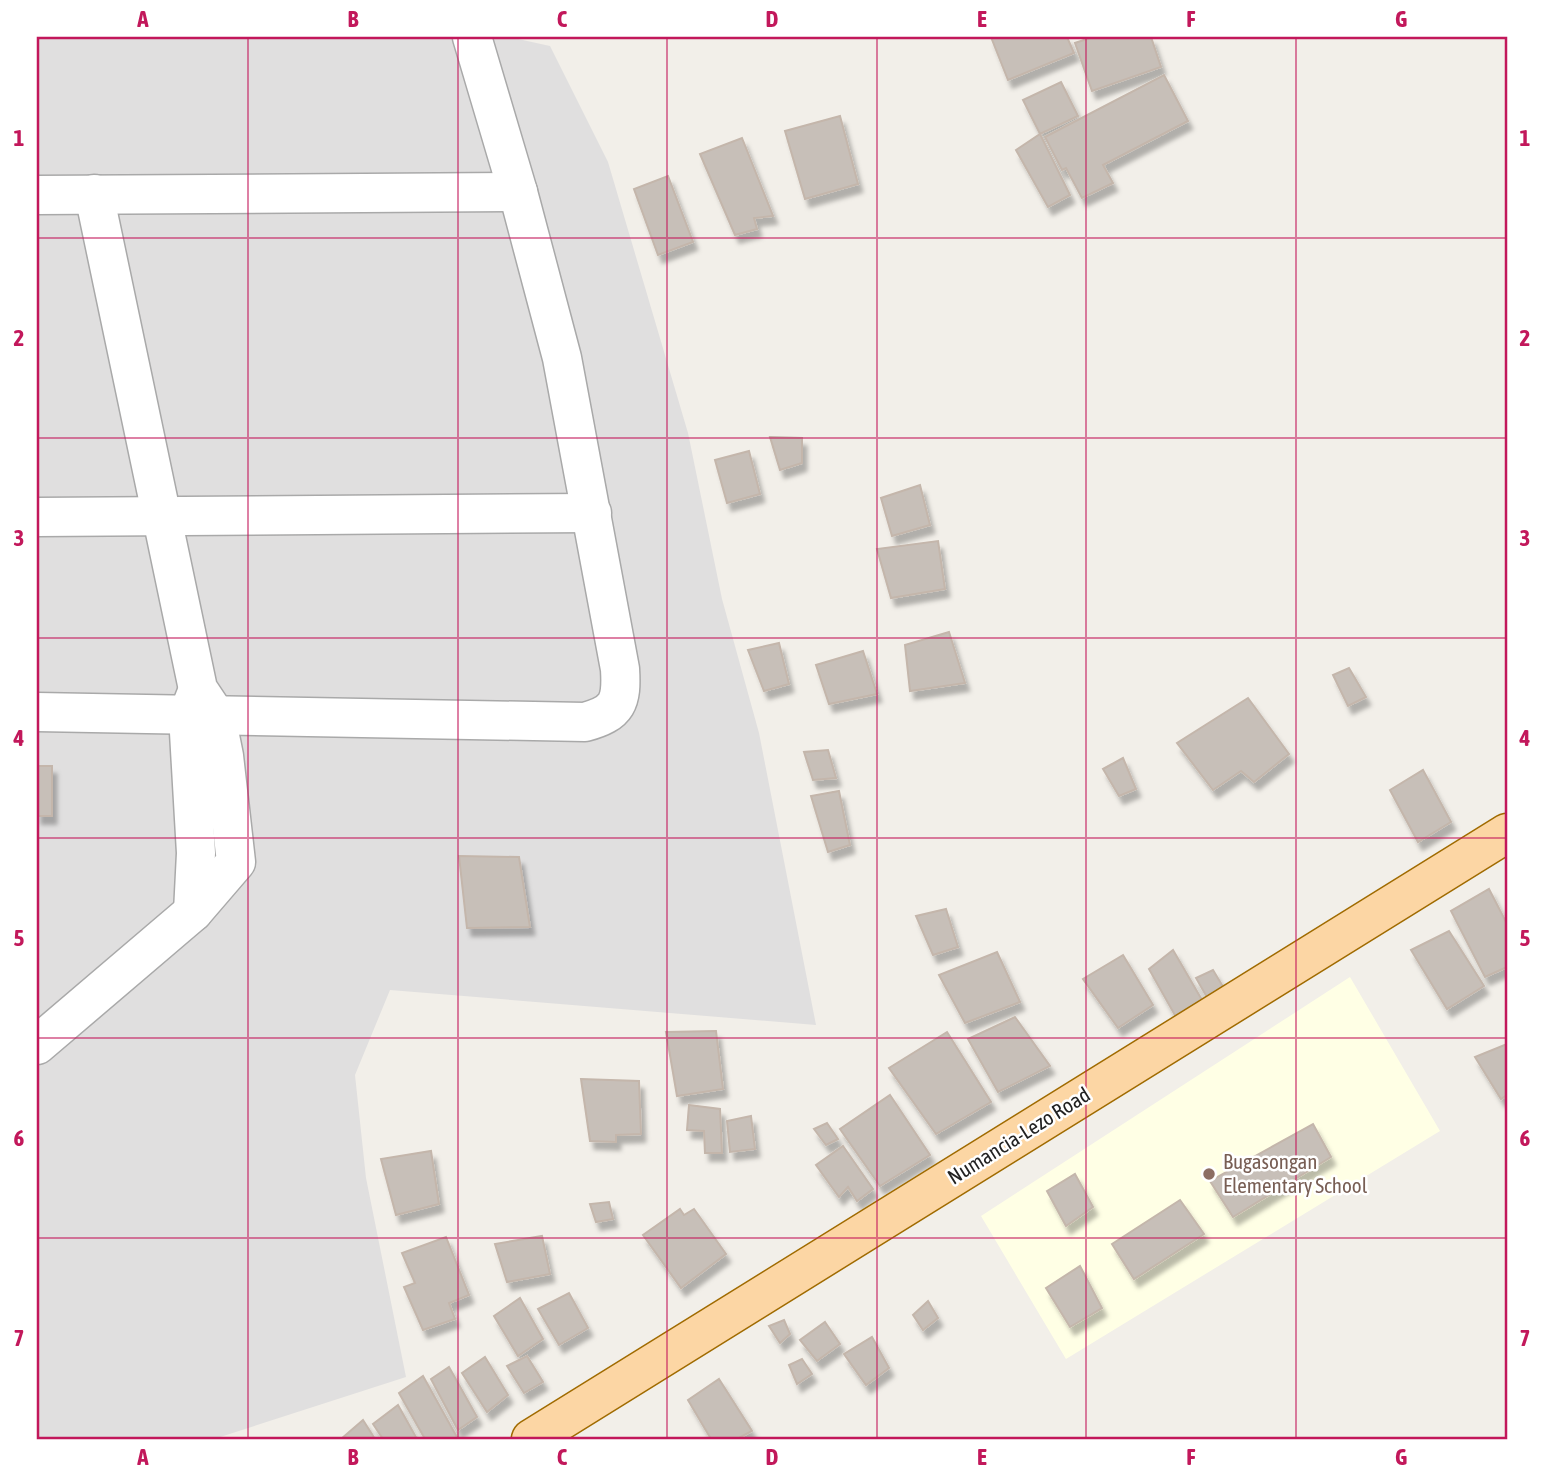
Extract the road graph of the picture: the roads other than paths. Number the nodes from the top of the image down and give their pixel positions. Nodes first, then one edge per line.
1 (472, 37) edge
2 (518, 192) junction
3 (94, 194) junction
4 (37, 195) edge
5 (592, 513) junction
6 (37, 517) edge
7 (160, 517) junction
8 (201, 707) junction
9 (37, 712) edge
10 (1507, 833) edge
11 (37, 1045) edge
12 (531, 1439) edge

1 - 2 street
2 - 3 street
2 - 5 street
3 - 4 street
3 - 7 street
5 - 7 street
5 - 8 street
6 - 7 street
7 - 8 street
8 - 9 street
8 - 11 street
10 - 12 main road, Numancia-Lezo Road

